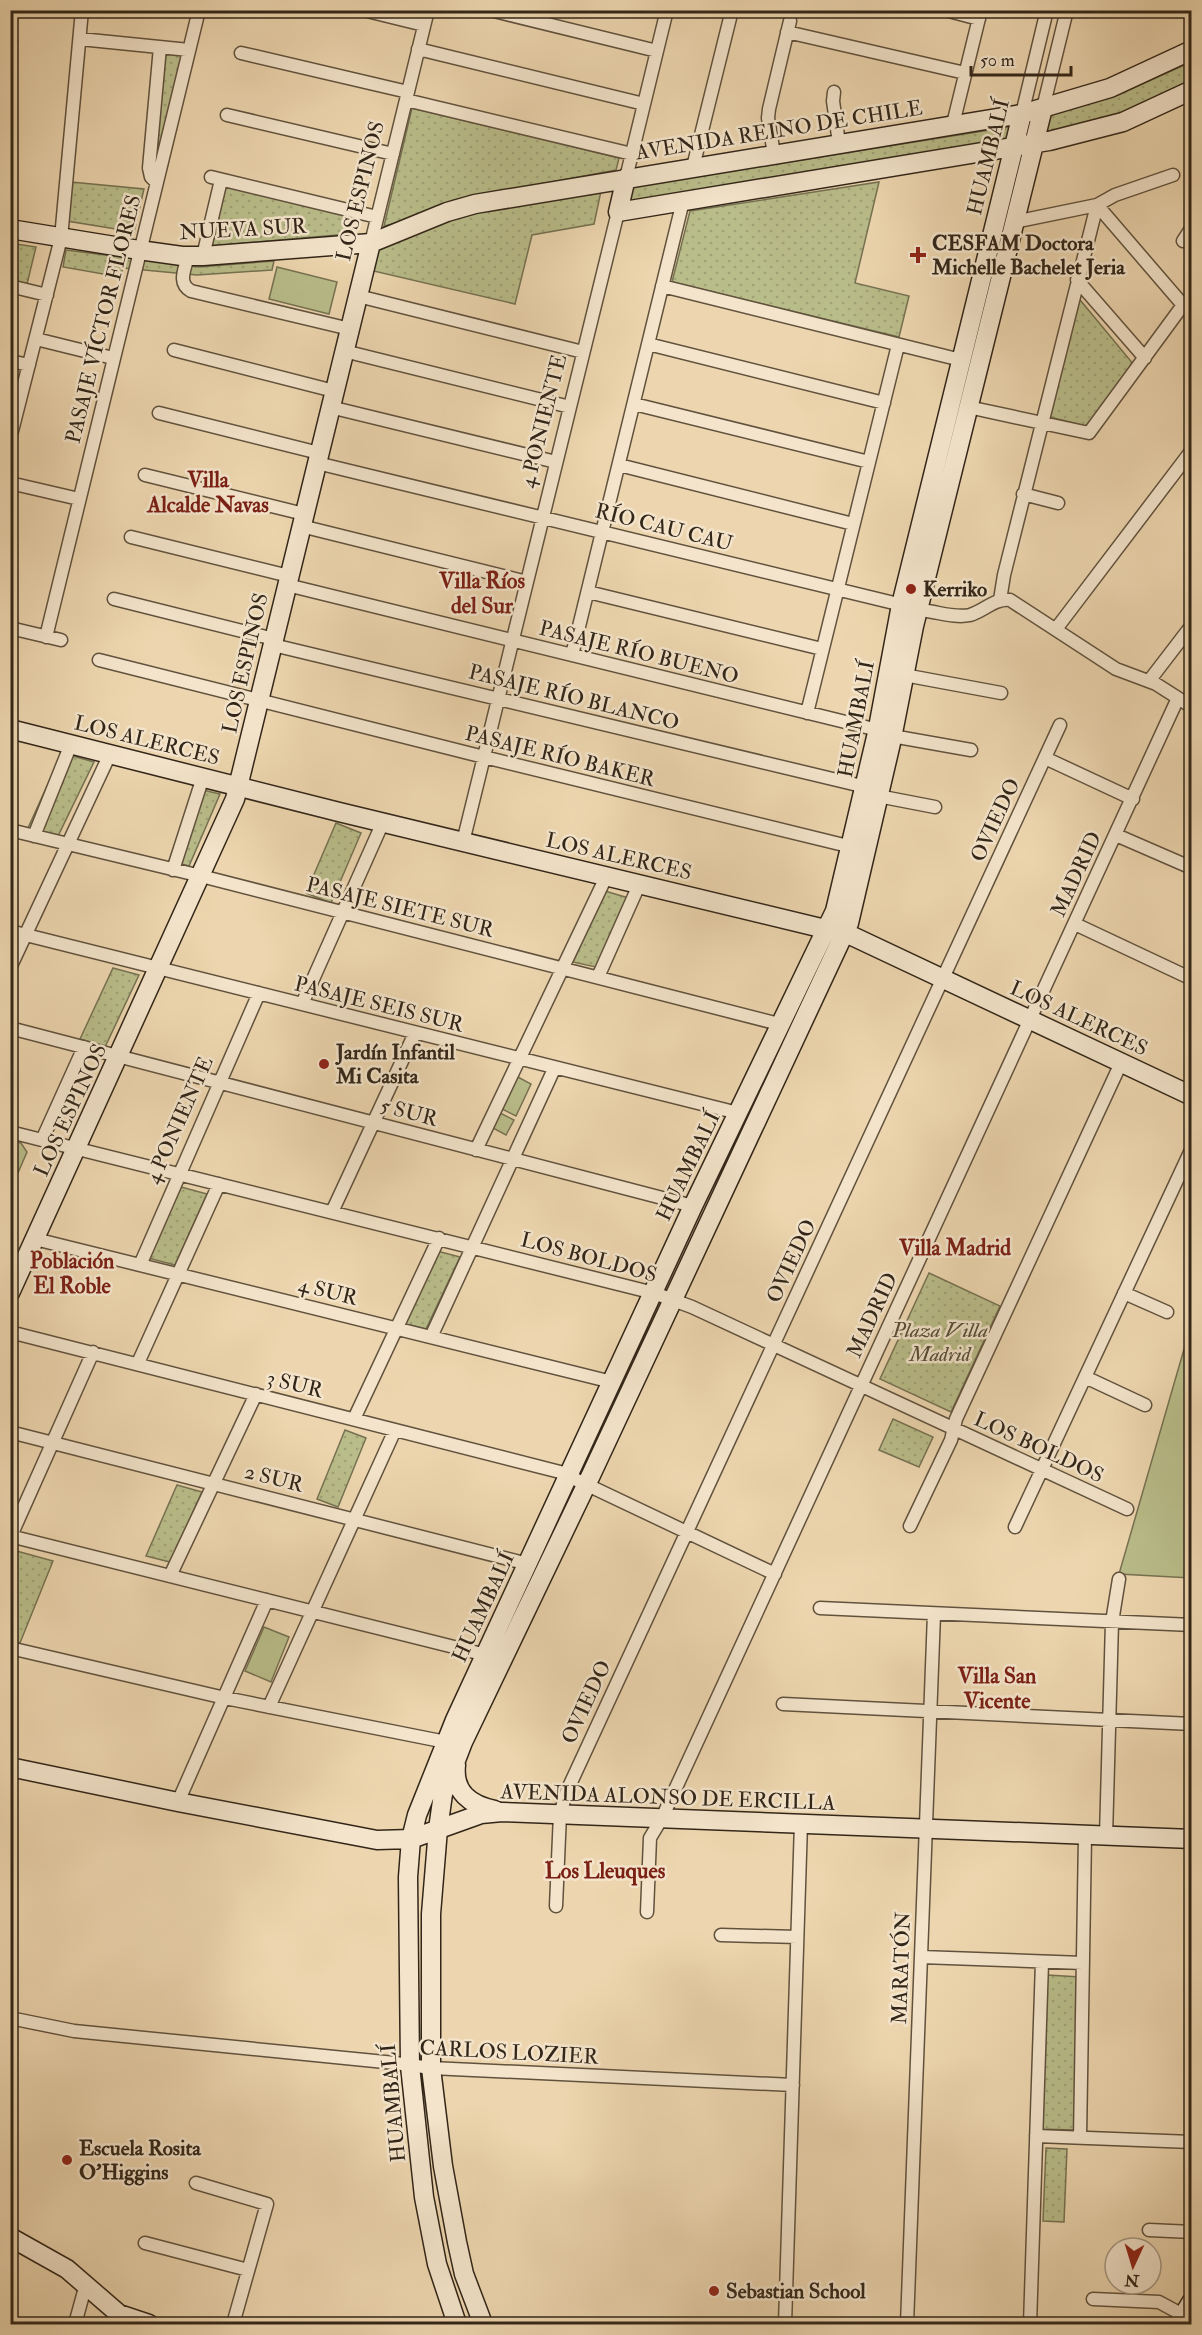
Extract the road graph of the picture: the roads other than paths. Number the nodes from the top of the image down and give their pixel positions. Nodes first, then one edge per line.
1 (82, 10) edge
2 (200, 10) edge
3 (363, 10) edge
4 (428, 10) edge
5 (490, 10) edge
6 (667, 10) edge
7 (732, 10) edge
8 (945, 10) edge
9 (1047, 10) edge
10 (1067, 10) edge
11 (980, 15) edge
12 (424, 25) junction
13 (80, 39) junction
14 (160, 47) junction
15 (418, 48) junction
16 (189, 50) junction
17 (1191, 50) edge
18 (657, 51) junction
19 (241, 52) dead end
20 (965, 73) junction
21 (1191, 90) edge
22 (834, 92) dead end
23 (407, 96) junction
24 (644, 104) junction
25 (1043, 108) junction
26 (1022, 114) junction
27 (227, 115) dead end
28 (952, 124) junction
29 (839, 143) junction
30 (1034, 144) junction
31 (1014, 147) junction
32 (393, 154) junction
33 (632, 154) junction
34 (774, 154) junction
35 (693, 167) junction
36 (1173, 175) dead end
37 (626, 178) junction
38 (156, 182) junction
39 (683, 201) junction
40 (1097, 205) junction
41 (618, 212) junction
42 (377, 217) junction
43 (1014, 222) junction
44 (1191, 227) edge
45 (10, 229) edge
46 (61, 238) junction
47 (1183, 241) dead end
48 (371, 243) junction
49 (139, 250) junction
50 (195, 256) junction
51 (1077, 280) junction
52 (10, 286) edge
53 (662, 286) junction
54 (47, 296) junction
55 (358, 296) junction
56 (350, 329) junction
57 (36, 339) junction
58 (648, 344) junction
59 (898, 345) junction
60 (174, 350) dead end
61 (344, 351) junction
62 (583, 352) junction
63 (113, 358) junction
64 (1145, 358) junction
65 (962, 360) junction
66 (10, 361) edge
67 (29, 366) junction
68 (332, 399) junction
69 (884, 403) junction
70 (634, 404) junction
71 (570, 407) junction
72 (968, 407) junction
73 (159, 413) dead end
74 (1040, 424) junction
75 (10, 439) edge
76 (1191, 450) edge
77 (318, 458) junction
78 (556, 462) junction
79 (869, 462) junction
80 (619, 465) junction
81 (145, 475) dead end
82 (10, 483) edge
83 (1023, 494) junction
84 (79, 499) junction
85 (1058, 502) dead end
86 (543, 518) junction
87 (303, 520) junction
88 (853, 524) junction
89 (602, 532) junction
90 (132, 537) dead end
91 (288, 581) junction
92 (527, 582) junction
93 (838, 589) junction
94 (588, 592) junction
95 (114, 599) dead end
96 (1000, 600) junction
97 (910, 607) junction
98 (1191, 625) edge
99 (10, 628) edge
100 (1056, 629) junction
101 (46, 637) junction
102 (61, 640) dead end
103 (512, 641) junction
104 (273, 642) junction
105 (822, 650) junction
106 (572, 655) junction
107 (99, 660) dead end
108 (903, 675) junction
109 (1149, 681) junction
110 (1001, 693) dead end
111 (1178, 698) junction
112 (498, 699) junction
113 (259, 700) junction
114 (1191, 707) edge
115 (807, 713) junction
116 (1060, 725) dead end
117 (10, 729) edge
118 (885, 733) junction
119 (71, 744) junction
120 (971, 750) dead end
121 (110, 754) junction
122 (484, 758) junction
123 (1045, 758) junction
124 (203, 777) junction
125 (239, 787) junction
126 (872, 791) junction
127 (1133, 799) junction
128 (935, 807) dead end
129 (383, 822) junction
130 (10, 830) edge
131 (1116, 835) junction
132 (34, 836) junction
133 (463, 842) junction
134 (68, 844) junction
135 (852, 847) junction
136 (1191, 868) edge
137 (173, 870) junction
138 (201, 876) junction
139 (606, 877) junction
140 (639, 885) junction
141 (342, 912) junction
142 (1075, 924) junction
143 (10, 931) edge
144 (836, 931) junction
145 (26, 934) junction
146 (159, 967) junction
147 (10, 968) edge
148 (563, 968) junction
149 (598, 977) junction
150 (943, 978) junction
151 (1191, 979) edge
152 (259, 993) junction
153 (302, 1004) junction
154 (1031, 1020) junction
155 (779, 1024) junction
156 (10, 1028) edge
157 (415, 1033) junction
158 (84, 1047) junction
159 (119, 1056) junction
160 (519, 1060) junction
161 (1121, 1062) junction
162 (554, 1069) junction
163 (219, 1084) junction
164 (1191, 1096) edge
165 (738, 1113) junction
166 (373, 1123) junction
167 (10, 1132) edge
168 (42, 1140) junction
169 (1191, 1148) edge
170 (76, 1149) junction
171 (476, 1150) junction
172 (513, 1160) junction
173 (180, 1174) junction
174 (219, 1184) junction
175 (693, 1206) junction
176 (332, 1212) junction
177 (439, 1238) junction
178 (35, 1239) junction
179 (472, 1247) junction
180 (140, 1265) junction
181 (178, 1274) junction
182 (10, 1293) edge
183 (654, 1293) junction
184 (1124, 1293) junction
185 (673, 1300) junction
186 (1167, 1312) dead end
187 (396, 1328) junction
188 (10, 1332) edge
189 (431, 1337) junction
190 (773, 1345) junction
191 (93, 1352) junction
192 (138, 1363) junction
193 (1085, 1377) junction
194 (612, 1382) junction
195 (862, 1385) junction
196 (256, 1394) junction
197 (1145, 1405) dead end
198 (354, 1419) junction
199 (954, 1429) junction
200 (395, 1430) junction
201 (10, 1432) edge
202 (53, 1442) junction
203 (1042, 1469) junction
204 (570, 1475) junction
205 (214, 1483) junction
206 (587, 1484) junction
207 (1127, 1509) dead end
208 (354, 1520) junction
209 (910, 1526) dead end
210 (1015, 1527) dead end
211 (687, 1532) junction
212 (11, 1537) edge
213 (528, 1564) junction
214 (775, 1574) junction
215 (171, 1576) junction
216 (1119, 1579) dead end
217 (267, 1600) junction
218 (820, 1608) dead end
219 (312, 1612) junction
220 (934, 1614) junction
221 (1112, 1622) junction
222 (1191, 1625) edge
223 (10, 1648) edge
224 (486, 1655) junction
225 (225, 1698) junction
226 (783, 1704) dead end
227 (269, 1707) junction
228 (930, 1711) junction
229 (1109, 1720) junction
230 (1191, 1724) edge
231 (452, 1749) junction
232 (10, 1767) edge
233 (178, 1802) junction
234 (502, 1812) junction
235 (560, 1814) junction
236 (662, 1818) junction
237 (801, 1823) junction
238 (927, 1828) junction
239 (438, 1829) junction
240 (1085, 1836) junction
241 (1106, 1836) junction
242 (411, 1839) junction
243 (1191, 1839) edge
244 (556, 1906) dead end
245 (647, 1912) dead end
246 (721, 1935) dead end
247 (797, 1937) junction
248 (921, 1957) junction
249 (1042, 1962) junction
250 (1083, 1963) junction
251 (10, 2018) edge
252 (410, 2066) junction
253 (431, 2068) junction
254 (793, 2085) junction
255 (1036, 2136) junction
256 (1080, 2138) junction
257 (1191, 2142) edge
258 (196, 2183) dead end
259 (1149, 2230) dead end
260 (1191, 2232) edge
261 (10, 2237) edge
262 (145, 2242) dead end
263 (248, 2270) junction
264 (86, 2284) junction
265 (1093, 2299) dead end
266 (1184, 2314) edge
267 (75, 2325) edge
268 (149, 2325) edge
269 (233, 2325) edge
270 (457, 2325) edge
271 (483, 2325) edge
272 (785, 2325) edge
273 (907, 2325) edge
274 (1030, 2325) edge

1 - 13 street
2 - 16 street, PASAJE VÍCTOR FLORES
3 - 12 street
4 - 12 street, LOS ESPINOS
5 - 18 street
6 - 18 street, 4 PONIENTE
7 - 35 street
8 - 11 street
9 - 26 street, HUAMBALÍ
10 - 25 street
11 - 20 street
12 - 15 street, LOS ESPINOS
13 - 14 street
13 - 46 street
14 - 16 street
14 - 38 street
15 - 23 street, LOS ESPINOS
15 - 24 street
16 - 38 street, PASAJE VÍCTOR FLORES
17 - 25 street, AVENIDA REINO DE CHILE
18 - 24 street, 4 PONIENTE
19 - 23 street
20 - 28 street
20 - 34 street
21 - 30 street
22 - 29 street
23 - 32 street, LOS ESPINOS
23 - 33 street
24 - 33 street, 4 PONIENTE
25 - 26 street, AVENIDA REINO DE CHILE
25 - 30 street, HUAMBALÍ
26 - 28 street, AVENIDA REINO DE CHILE
26 - 31 street, HUAMBALÍ
27 - 32 street
28 - 29 street, AVENIDA REINO DE CHILE
29 - 34 street, AVENIDA REINO DE CHILE
30 - 31 street
30 - 43 street, HUAMBALÍ
31 - 39 street
31 - 65 street, HUAMBALÍ
32 - 42 street, LOS ESPINOS
33 - 37 street, 4 PONIENTE
34 - 35 street, AVENIDA REINO DE CHILE
35 - 37 street, AVENIDA REINO DE CHILE
36 - 40 street
37 - 41 street, 4 PONIENTE
37 - 48 street, AVENIDA REINO DE CHILE
38 - 49 street, PASAJE VÍCTOR FLORES
39 - 41 street
39 - 53 street
40 - 43 street
40 - 51 street
40 - 64 street
41 - 62 street, 4 PONIENTE
42 - 48 street, LOS ESPINOS
42 - 50 street
43 - 72 street, HUAMBALÍ
44 - 47 street
45 - 46 street, NUEVA SUR
46 - 49 street, NUEVA SUR
46 - 54 street
48 - 50 street, NUEVA SUR
48 - 55 street, LOS ESPINOS
49 - 50 street, NUEVA SUR
49 - 63 street, PASAJE VÍCTOR FLORES
50 - 56 street
51 - 64 street
51 - 74 street
52 - 54 street
53 - 58 street
53 - 59 street
54 - 57 street
55 - 56 street, LOS ESPINOS
55 - 62 street
56 - 61 street, LOS ESPINOS
57 - 63 street
57 - 67 street
58 - 69 street
58 - 70 street
59 - 65 street
59 - 69 street
60 - 68 street
61 - 68 street, LOS ESPINOS
61 - 71 street
62 - 71 street, 4 PONIENTE
63 - 84 street, PASAJE VÍCTOR FLORES
64 - 74 street
65 - 97 street, HUAMBALÍ
66 - 67 street
67 - 75 street
68 - 77 street, LOS ESPINOS
68 - 78 street
69 - 79 street
70 - 79 street
70 - 80 street
71 - 78 street, 4 PONIENTE
72 - 74 street
72 - 97 street, HUAMBALÍ
73 - 77 street, RÍO CAU CAU
74 - 83 street
76 - 100 street
77 - 86 street, RÍO CAU CAU
77 - 87 street, LOS ESPINOS
78 - 86 street, 4 PONIENTE
79 - 88 street
80 - 88 street
80 - 89 street
81 - 87 street
82 - 84 street
83 - 85 street
83 - 96 street
84 - 101 street, PASAJE VÍCTOR FLORES
86 - 89 street, RÍO CAU CAU
86 - 92 street, 4 PONIENTE
87 - 91 street, LOS ESPINOS
87 - 92 street
88 - 93 street
89 - 93 street, RÍO CAU CAU
89 - 94 street
90 - 91 street, PASAJE RÍO BUENO
91 - 103 street, PASAJE RÍO BUENO
91 - 104 street, LOS ESPINOS
92 - 103 street, 4 PONIENTE
93 - 97 street, RÍO CAU CAU
93 - 105 street
94 - 105 street
94 - 106 street
95 - 104 street, PASAJE RÍO BLANCO
96 - 97 street, RÍO CAU CAU
96 - 100 street
97 - 108 street, HUAMBALÍ
97 - 118 street, HUAMBALÍ
98 - 109 street
99 - 101 street
100 - 109 street
101 - 102 street
103 - 106 street, PASAJE RÍO BUENO
103 - 112 street, 4 PONIENTE
104 - 112 street, PASAJE RÍO BLANCO
104 - 113 street, LOS ESPINOS
105 - 115 street
106 - 115 street, PASAJE RÍO BUENO
107 - 113 street, PASAJE RÍO BAKER
108 - 110 street
108 - 118 street, HUAMBALÍ
109 - 111 street
111 - 114 street
111 - 127 street, MADRID
112 - 122 street, 4 PONIENTE
112 - 126 street, PASAJE RÍO BLANCO
113 - 122 street, PASAJE RÍO BAKER
113 - 125 street, LOS ESPINOS
115 - 118 street, PASAJE RÍO BUENO
116 - 123 street, OVIEDO
117 - 119 street, LOS ALERCES
118 - 120 street, PASAJE RÍO BUENO
118 - 126 street, HUAMBALÍ
119 - 121 street, LOS ALERCES
119 - 132 street
121 - 124 street, LOS ALERCES
121 - 134 street
122 - 133 street, 4 PONIENTE
122 - 135 street, PASAJE RÍO BAKER
123 - 127 street
123 - 150 street, OVIEDO
124 - 125 street, LOS ALERCES
124 - 137 street
125 - 129 street, LOS ALERCES
125 - 138 street, LOS ESPINOS
126 - 128 street, PASAJE RÍO BLANCO
126 - 135 street, HUAMBALÍ
126 - 144 street, HUAMBALÍ
127 - 131 street, MADRID
129 - 133 street, LOS ALERCES
129 - 141 street
130 - 132 street, PASAJE SIETE SUR
131 - 136 street
131 - 142 street, MADRID
132 - 134 street, PASAJE SIETE SUR
133 - 139 street, LOS ALERCES
134 - 137 street, PASAJE SIETE SUR
134 - 145 street
135 - 144 street, HUAMBALÍ
137 - 138 street, PASAJE SIETE SUR
138 - 141 street, PASAJE SIETE SUR
138 - 146 street, LOS ESPINOS
139 - 140 street, LOS ALERCES
139 - 148 street
140 - 144 street, LOS ALERCES
140 - 149 street
141 - 148 street, PASAJE SIETE SUR
141 - 153 street
142 - 151 street
142 - 154 street, MADRID
143 - 145 street, PASAJE SEIS SUR
144 - 150 street, LOS ALERCES
144 - 155 street, HUAMBALÍ
144 - 185 street, HUAMBALÍ
145 - 146 street, PASAJE SEIS SUR
145 - 147 street
146 - 152 street, PASAJE SEIS SUR
146 - 159 street, LOS ESPINOS
148 - 149 street, PASAJE SIETE SUR
148 - 160 street
149 - 155 street, PASAJE SIETE SUR
150 - 154 street, LOS ALERCES
150 - 190 street, OVIEDO
152 - 153 street, PASAJE SEIS SUR
152 - 163 street, 4 PONIENTE
153 - 157 street, PASAJE SEIS SUR
154 - 161 street, LOS ALERCES
154 - 195 street, MADRID
155 - 165 street, HUAMBALÍ
156 - 158 street, 5 SUR
157 - 160 street, PASAJE SEIS SUR
157 - 166 street
158 - 159 street, 5 SUR
158 - 168 street
159 - 163 street, 5 SUR
159 - 170 street, LOS ESPINOS
160 - 162 street, PASAJE SEIS SUR
160 - 171 street
161 - 164 street, LOS ALERCES
161 - 199 street
162 - 165 street, PASAJE SEIS SUR
162 - 172 street
163 - 166 street, 5 SUR
163 - 173 street, 4 PONIENTE
165 - 175 street, HUAMBALÍ
166 - 171 street, 5 SUR
166 - 176 street
167 - 168 street, LOS BOLDOS
168 - 170 street, LOS BOLDOS
169 - 184 street
170 - 173 street, LOS BOLDOS
170 - 178 street, LOS ESPINOS
171 - 172 street, 5 SUR
172 - 175 street, 5 SUR
172 - 179 street
173 - 174 street, LOS BOLDOS
173 - 180 street, 4 PONIENTE
174 - 176 street, LOS BOLDOS
174 - 181 street
175 - 183 street, HUAMBALÍ
176 - 177 street, LOS BOLDOS
177 - 179 street, LOS BOLDOS
177 - 187 street
178 - 180 street, 4 SUR
178 - 182 street, LOS ESPINOS
179 - 183 street, LOS BOLDOS
179 - 189 street
180 - 181 street, 4 SUR
181 - 187 street, 4 SUR
181 - 192 street
183 - 185 street, LOS BOLDOS
183 - 194 street, HUAMBALÍ
184 - 186 street
184 - 193 street
185 - 190 street, LOS BOLDOS
185 - 206 street, HUAMBALÍ
187 - 189 street, 4 SUR
187 - 198 street
188 - 191 street, 3 SUR
189 - 194 street, 4 SUR
190 - 195 street, LOS BOLDOS
190 - 211 street, OVIEDO
191 - 192 street, 3 SUR
191 - 202 street
192 - 196 street, 3 SUR
193 - 197 street
193 - 203 street
194 - 204 street, HUAMBALÍ
195 - 199 street, LOS BOLDOS
195 - 214 street, MADRID
196 - 198 street, 3 SUR
196 - 205 street
198 - 200 street, 3 SUR
199 - 203 street, LOS BOLDOS
199 - 209 street
200 - 204 street, 3 SUR
200 - 208 street
201 - 202 street, 2 SUR
202 - 205 street, 2 SUR
202 - 212 street
203 - 207 street, LOS BOLDOS
203 - 210 street
204 - 206 street, 3 SUR
204 - 213 street, HUAMBALÍ
205 - 208 street, 2 SUR
205 - 215 street
206 - 211 street, 3 SUR
206 - 231 street, HUAMBALÍ
208 - 213 street, 2 SUR
208 - 219 street
211 - 214 street, 3 SUR
211 - 235 street, OVIEDO
212 - 215 street
213 - 224 street, HUAMBALÍ
214 - 236 street, MADRID
215 - 217 street
216 - 221 street
217 - 219 street
217 - 225 street
218 - 220 street
219 - 224 street
219 - 227 street
220 - 221 street
220 - 228 street, MARATÓN
221 - 222 street
221 - 229 street
223 - 225 street
224 - 231 street, HUAMBALÍ
225 - 227 street
225 - 233 street
226 - 228 street
227 - 231 street
228 - 229 street
228 - 238 street, MARATÓN
229 - 230 street
229 - 241 street
231 - 234 street
231 - 239 street, HUAMBALÍ
231 - 242 street, HUAMBALÍ
232 - 233 street, AVENIDA ALONSO DE ERCILLA
233 - 242 street, AVENIDA ALONSO DE ERCILLA
234 - 235 street, AVENIDA ALONSO DE ERCILLA
234 - 239 street, AVENIDA ALONSO DE ERCILLA
235 - 236 street, AVENIDA ALONSO DE ERCILLA
235 - 244 street, OVIEDO
236 - 237 street, AVENIDA ALONSO DE ERCILLA
236 - 245 street, MADRID
237 - 238 street, AVENIDA ALONSO DE ERCILLA
237 - 247 street
238 - 240 street, AVENIDA ALONSO DE ERCILLA
238 - 248 street, MARATÓN
239 - 242 street, AVENIDA ALONSO DE ERCILLA
239 - 253 street, HUAMBALÍ
240 - 241 street, AVENIDA ALONSO DE ERCILLA
240 - 250 street
241 - 243 street, AVENIDA ALONSO DE ERCILLA
242 - 252 street, HUAMBALÍ
246 - 247 street
247 - 254 street
248 - 249 street
248 - 273 street, MARATÓN
249 - 250 street
249 - 255 street
250 - 256 street
251 - 252 street, CARLOS LOZIER
252 - 253 street, CARLOS LOZIER
252 - 270 street, HUAMBALÍ
253 - 254 street, CARLOS LOZIER
253 - 271 street, HUAMBALÍ
254 - 272 street
255 - 256 street
255 - 274 street
256 - 257 street
258 - 263 street
259 - 260 street
261 - 264 street
262 - 263 street
263 - 269 street
264 - 267 street
264 - 268 street
265 - 266 street

